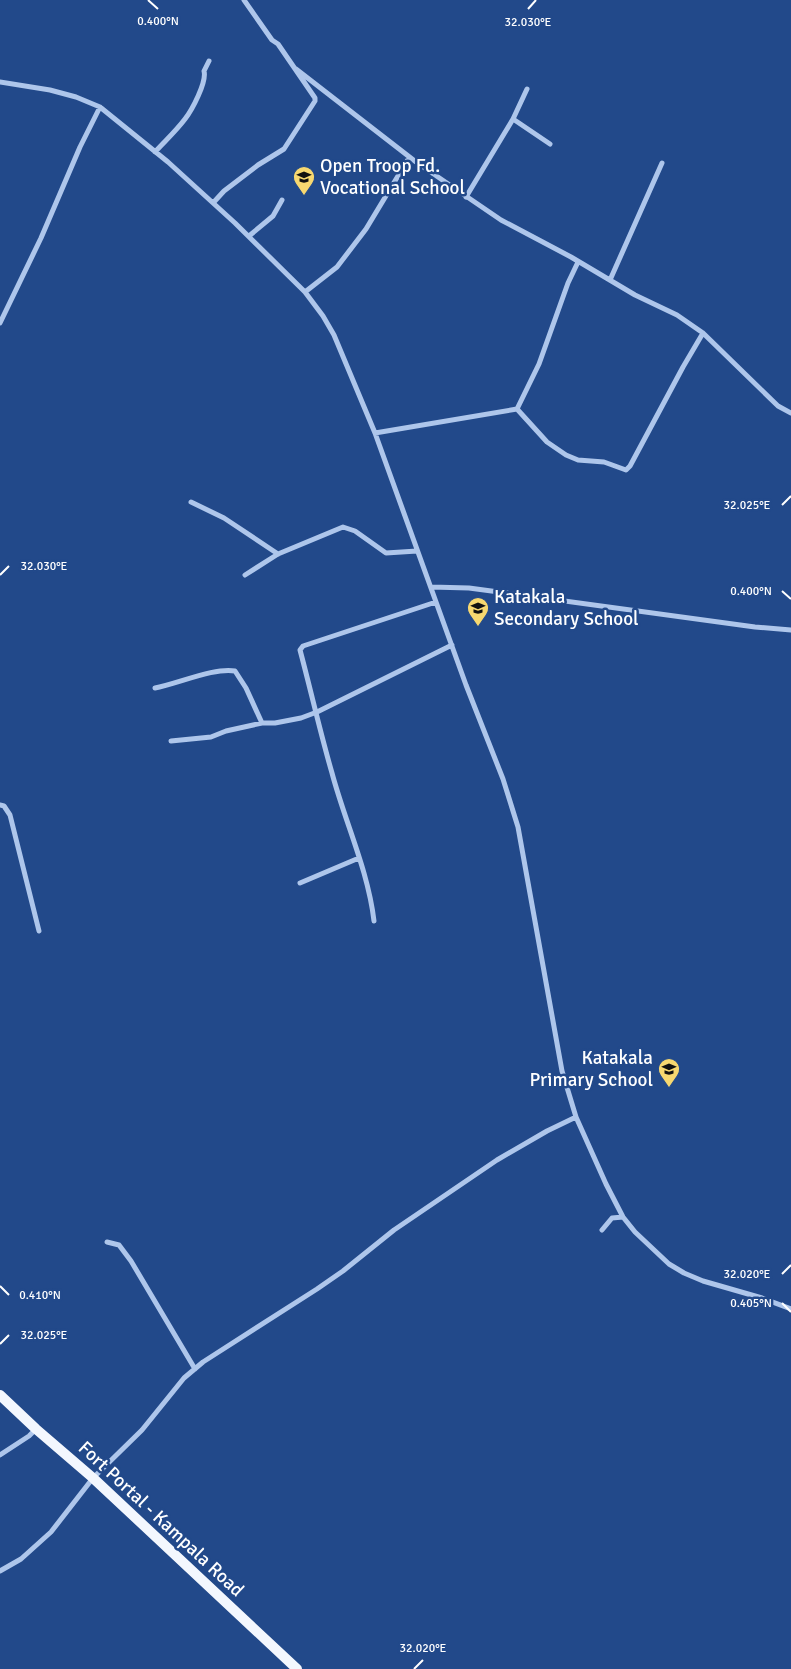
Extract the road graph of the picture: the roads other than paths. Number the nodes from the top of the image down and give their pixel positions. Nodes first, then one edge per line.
1 (244, 0) edge
2 (209, 61) dead end
3 (296, 69) junction
4 (0, 82) edge
5 (527, 89) dead end
6 (100, 107) junction
7 (513, 119) junction
8 (550, 144) dead end
9 (155, 152) junction
10 (406, 161) dead end
11 (662, 163) dead end
12 (466, 197) junction
13 (282, 200) dead end
14 (213, 203) junction
15 (249, 236) junction
16 (578, 262) junction
17 (610, 280) junction
18 (305, 292) junction
19 (0, 322) edge
20 (703, 333) junction
21 (517, 409) junction
22 (791, 413) edge
23 (375, 433) junction
24 (191, 502) dead end
25 (417, 551) junction
26 (278, 554) junction
27 (245, 575) dead end
28 (431, 587) junction
29 (436, 602) junction
30 (791, 630) edge
31 (452, 645) junction
32 (155, 688) dead end
33 (317, 712) junction
34 (262, 722) junction
35 (171, 741) dead end
36 (0, 805) edge
37 (359, 858) junction
38 (300, 883) dead end
39 (374, 921) dead end
40 (39, 931) dead end
41 (576, 1117) junction
42 (624, 1217) junction
43 (602, 1230) dead end
44 (107, 1242) dead end
45 (791, 1309) edge
46 (195, 1369) junction
47 (0, 1395) edge
48 (36, 1429) junction
49 (0, 1455) edge
50 (93, 1478) junction
51 (0, 1571) edge
52 (297, 1669) edge

1 - 3 street
2 - 9 street
3 - 12 street
3 - 14 street
4 - 6 street
5 - 7 street
6 - 9 street
6 - 19 street
7 - 8 street
7 - 12 street
9 - 14 street
10 - 18 street
11 - 17 street
12 - 16 street
13 - 15 street
14 - 15 street
15 - 18 street
16 - 17 street
16 - 21 street
17 - 20 street
18 - 23 street
20 - 21 street
20 - 22 street
21 - 23 street
23 - 25 street
24 - 26 street
25 - 26 street
25 - 28 street
26 - 27 street
28 - 29 street
28 - 30 street
29 - 31 street
29 - 33 street
31 - 33 street
31 - 41 street
32 - 34 street
33 - 34 street
33 - 37 street
34 - 35 street
36 - 40 street
37 - 38 street
37 - 39 street
41 - 42 street
41 - 46 street
42 - 43 street
42 - 45 street
44 - 46 street
46 - 50 street
47 - 48 main road, Fort Portal - Kampala Road
48 - 49 street
48 - 50 main road, Fort Portal - Kampala Road
50 - 51 street
50 - 52 main road, Fort Portal - Kampala Road

